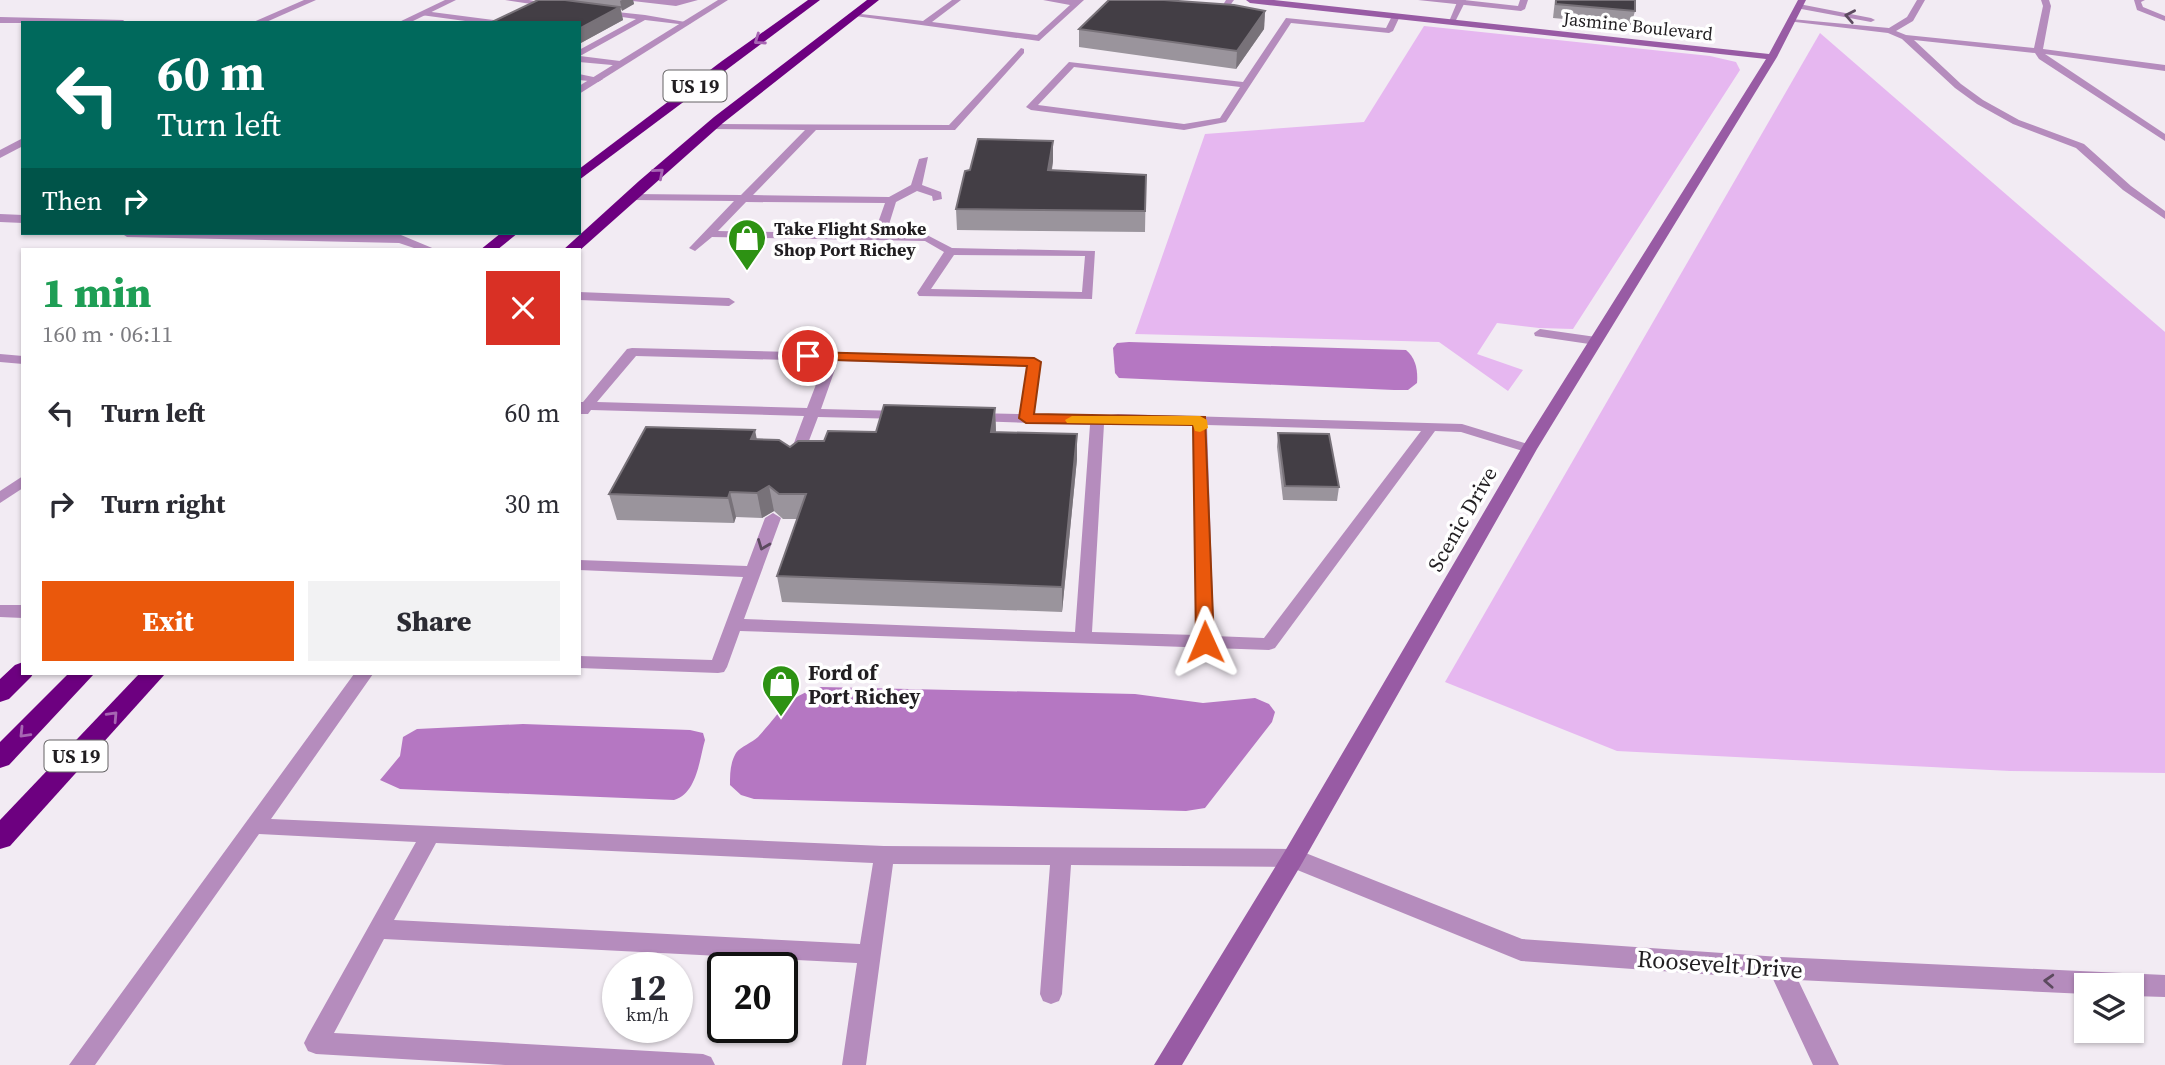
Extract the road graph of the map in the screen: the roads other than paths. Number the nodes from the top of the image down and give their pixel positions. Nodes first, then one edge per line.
1 (312, 0) edge
2 (452, 0) edge
3 (509, 0) edge
4 (628, 0) edge
5 (645, 0) edge
6 (694, 0) edge
7 (724, 0) edge
8 (815, 0) edge
9 (874, 0) edge
10 (957, 0) edge
11 (1047, 0) edge
12 (1230, 0) edge
13 (1250, 0) edge
14 (1375, 0) edge
15 (1393, 0) edge
16 (1422, 0) edge
17 (1524, 0) edge
18 (1921, 0) edge
19 (2045, 0) edge
20 (2141, 0) edge
21 (1079, 1) edge
22 (1461, 2) edge
23 (543, 4) junction
24 (657, 4) junction
25 (1299, 5) junction
26 (556, 6) edge
27 (1798, 9) edge
28 (531, 10) edge
29 (594, 11) edge
30 (424, 13) junction
31 (852, 15) junction
32 (1396, 16) junction
33 (645, 17) junction
34 (1217, 17) edge
35 (2165, 19) edge
36 (0, 20) edge
37 (1289, 20) junction
38 (41, 21) edge
39 (261, 21) edge
40 (406, 21) edge
41 (486, 21) edge
42 (1451, 22) junction
43 (687, 23) junction
44 (925, 24) junction
45 (1900, 26) junction
46 (1890, 31) junction
47 (1905, 37) junction
48 (1021, 51) dead end
49 (2038, 51) junction
50 (581, 53) edge
51 (1772, 57) junction
52 (581, 59) edge
53 (620, 65) junction
54 (2165, 68) edge
55 (581, 77) edge
56 (598, 79) junction
57 (1246, 85) junction
58 (581, 90) edge
59 (712, 127) junction
60 (813, 127) junction
61 (2165, 138) edge
62 (21, 143) edge
63 (0, 155) edge
64 (924, 159) dead end
65 (581, 174) edge
66 (916, 187) junction
67 (631, 197) junction
68 (744, 198) junction
69 (891, 200) junction
70 (937, 200) dead end
71 (2165, 216) edge
72 (0, 218) edge
73 (21, 219) edge
74 (709, 234) junction
75 (378, 235) edge
76 (506, 235) edge
77 (879, 237) junction
78 (426, 248) edge
79 (490, 248) edge
80 (573, 248) edge
81 (695, 248) dead end
82 (950, 251) junction
83 (581, 296) edge
84 (729, 302) dead end
85 (1540, 333) dead end
86 (1596, 341) junction
87 (833, 357) junction
88 (0, 358) edge
89 (21, 360) edge
90 (582, 410) edge
91 (813, 413) junction
92 (919, 416) edge
93 (960, 417) edge
94 (1026, 418) junction
95 (1200, 420) junction
96 (1097, 421) junction
97 (1431, 427) junction
98 (1529, 449) junction
99 (793, 465) edge
100 (21, 482) edge
101 (0, 498) edge
102 (773, 518) edge
103 (581, 565) edge
104 (753, 572) junction
105 (0, 611) edge
106 (21, 612) edge
107 (734, 625) junction
108 (1083, 638) junction
109 (1205, 642) junction
110 (581, 662) edge
111 (21, 673) edge
112 (81, 675) edge
113 (152, 675) edge
114 (364, 675) edge
115 (0, 694) edge
116 (0, 758) edge
117 (254, 826) junction
118 (430, 833) junction
119 (0, 838) edge
120 (884, 855) junction
121 (1061, 856) junction
122 (1293, 858) junction
123 (378, 929) junction
124 (870, 954) junction
125 (1780, 968) junction
126 (2165, 986) edge
127 (1051, 994) dead end
128 (81, 1065) edge
129 (703, 1065) edge
130 (854, 1065) edge
131 (1167, 1065) edge
132 (1826, 1065) edge

1 - 39 street
2 - 30 street
3 - 23 lane
4 - 24 lane
5 - 24 lane
6 - 24 lane
7 - 43 street
8 -> 65 highway, US 19
9 - 31 highway, US 19
10 - 44 lane
11 - 21 lane
12 - 34 lane
13 - 25 street, Jasmine Boulevard
14 - 15 lane
16 - 22 lane
17 - 22 lane
18 - 45 lane
19 - 49 lane
20 - 35 lane
21 - 44 lane
22 - 42 street
23 - 26 lane
23 - 28 lane
25 - 32 street, Jasmine Boulevard
25 - 37 lane
45 -> 27 lane
27 - 46 lane
27 - 51 street, Scenic Drive
29 - 33 lane
30 - 40 street
30 - 41 lane
31 - 44 lane
31 - 59 highway, US 19
32 - 37 lane
32 - 42 street, Jasmine Boulevard
33 - 43 lane
33 - 50 lane
36 - 38 street
37 - 57 lane
42 - 51 street, Jasmine Boulevard
43 - 53 street
45 - 46 lane
46 - 47 lane
47 - 49 lane
47 - 71 lane
48 - 60 lane
49 - 54 lane
49 - 61 lane
51 - 86 street, Scenic Drive
52 - 53 lane
53 - 56 street
55 - 56 lane
56 - 58 street
57 - 57 lane
59 - 60 lane
67 -> 59 highway, US 19
60 - 68 lane
62 - 63 street
64 - 66 lane
66 - 69 lane
66 - 70 lane
67 - 68 lane
67 - 80 highway, US 19
68 - 69 lane
68 - 74 lane
69 - 77 lane
72 - 73 street
74 - 77 lane
74 - 81 lane
75 - 78 street
76 - 79 highway
77 - 82 lane
82 - 82 lane
83 - 84 lane
85 - 86 lane
86 - 98 street, Scenic Drive
87 - 90 lane
87 - 91 lane
87 - 94 lane
88 - 89 lane
90 - 91 lane
91 - 92 lane
91 - 99 lane
93 - 94 lane
94 - 96 lane
95 - 96 lane
95 - 97 lane
95 - 109 lane
96 - 108 lane
97 - 98 lane
97 - 109 lane
98 - 122 street, Scenic Drive
100 - 101 lane
102 -> 104 lane
103 - 104 lane
104 - 107 lane
105 - 106 street
107 - 108 lane
107 - 110 lane
108 - 109 lane
111 - 115 highway
112 -> 116 highway
119 -> 113 highway, US 19
114 - 117 lane
117 - 118 lane
117 - 128 lane
118 - 120 lane
118 - 123 lane
120 - 121 lane
120 - 124 lane
121 - 122 lane
121 - 127 lane
122 - 125 street, Roosevelt Drive
122 - 131 street, Scenic Drive
123 - 124 lane
123 - 129 lane
124 - 130 lane
126 -> 125 street, Roosevelt Drive
125 - 132 street

